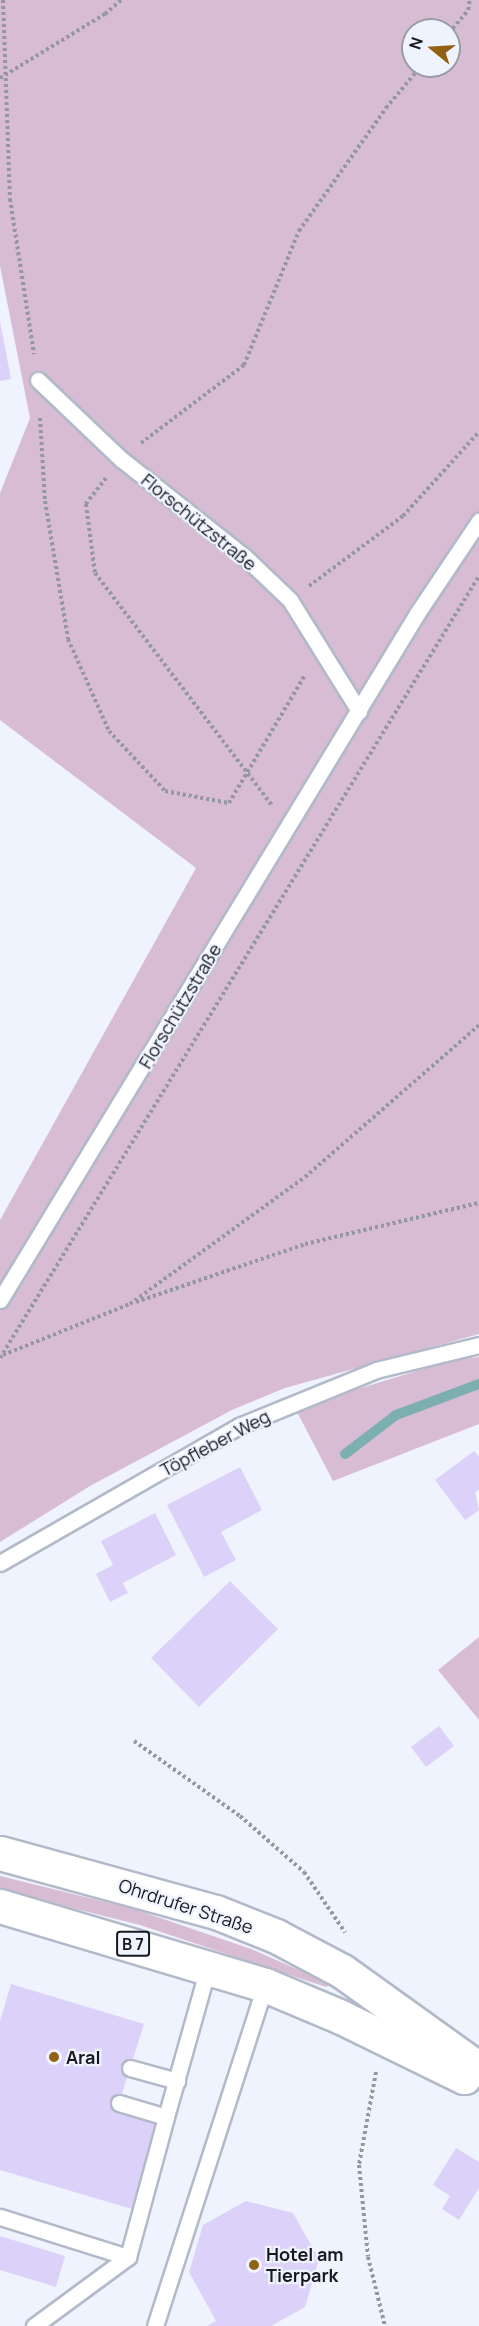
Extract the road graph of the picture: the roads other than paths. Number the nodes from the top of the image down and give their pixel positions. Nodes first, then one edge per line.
1 (38, 380) road end
2 (479, 521) edge
3 (359, 711) junction
4 (0, 1300) edge
5 (479, 1346) edge
6 (0, 1563) edge
7 (0, 1853) edge
8 (0, 1906) edge
9 (208, 1968) junction
10 (265, 1985) junction
11 (393, 2006) junction
12 (341, 2017) junction
13 (399, 2046) junction
14 (130, 2068) dead end
15 (479, 2069) edge
16 (177, 2082) junction
17 (479, 2084) edge
18 (119, 2103) dead end
19 (166, 2117) junction
20 (0, 2217) edge
21 (128, 2257) junction
22 (34, 2326) edge
23 (155, 2326) edge

1 - 3 lane, Florschützstraße
2 - 3 lane, Florschützstraße
3 - 4 lane, Florschützstraße
5 - 6 lane, Töpfleber Weg
7 - 11 main road, Ohrdrufer Straße
8 - 9 main road, B 7
9 - 10 main road, B 7
9 - 16 lane
10 - 12 main road, B 7
10 - 23 lane
11 - 12 lane
11 - 13 lane
11 - 15 main road, Ohrdrufer Straße
12 - 13 main road, B 7
13 - 17 main road, B 7
14 - 16 lane
16 - 19 lane
18 - 19 lane
19 - 21 lane
20 - 21 lane
21 - 22 lane

